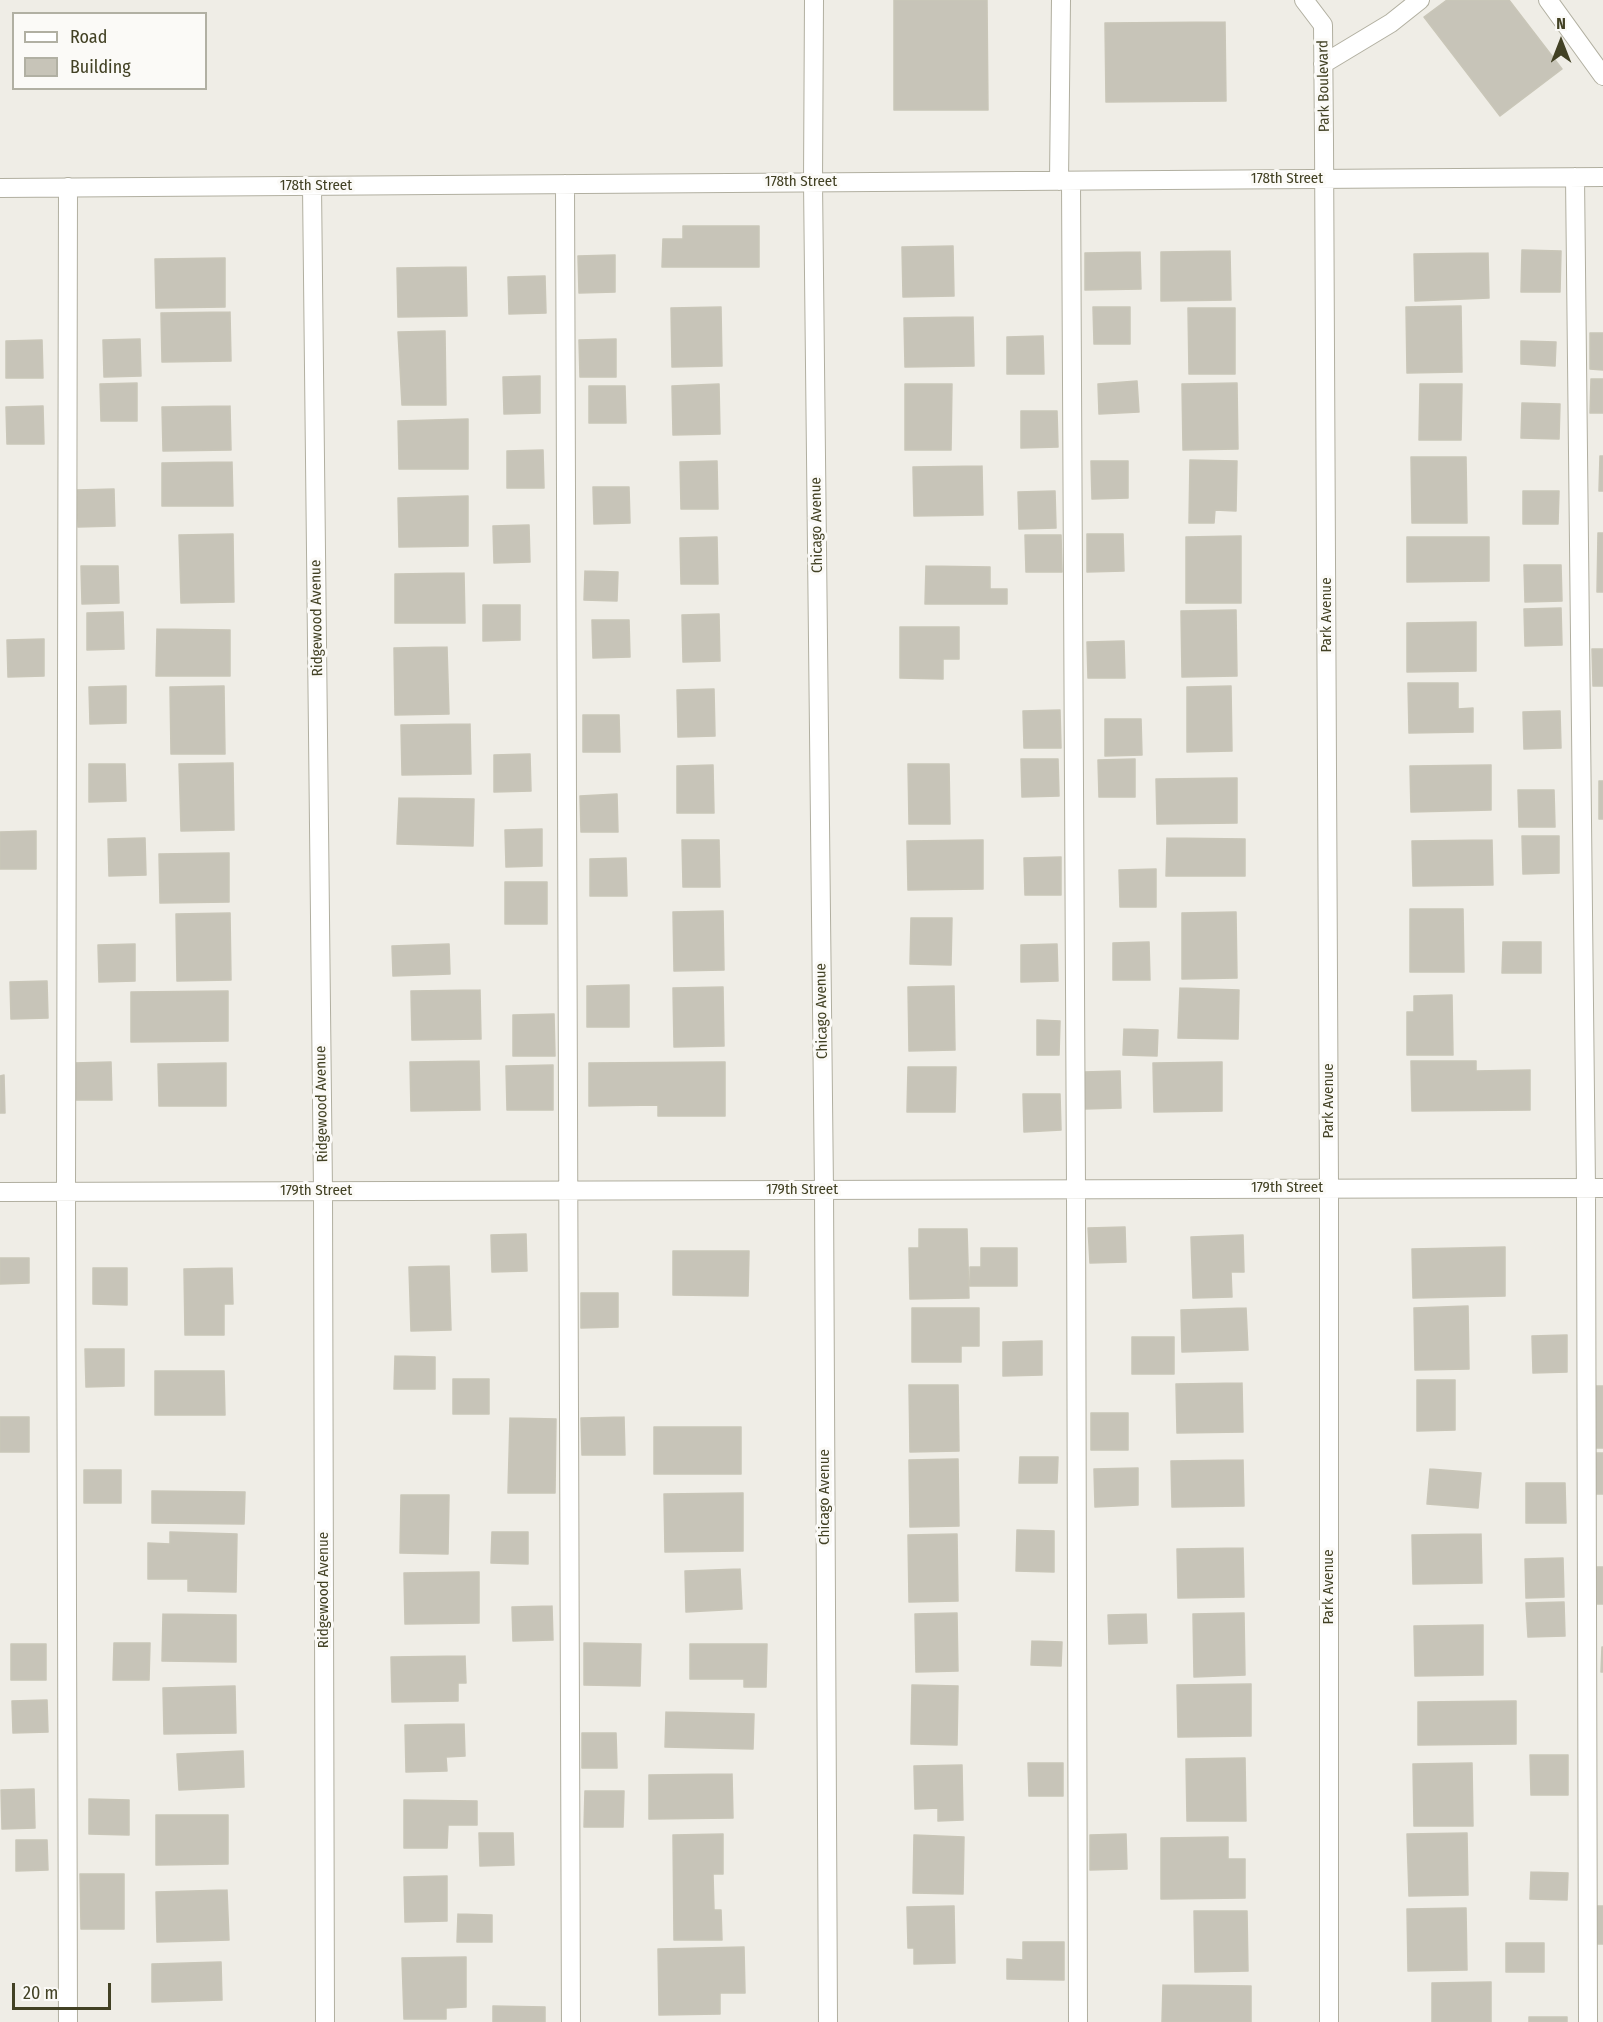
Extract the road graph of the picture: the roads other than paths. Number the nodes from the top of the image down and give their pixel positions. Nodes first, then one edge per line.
1 (814, 0) edge
2 (1061, 0) edge
3 (1304, 0) edge
4 (1420, 0) edge
5 (1548, 0) edge
6 (1323, 64) junction
7 (1603, 76) edge
8 (1575, 177) junction
9 (1603, 177) edge
10 (1325, 179) junction
11 (1065, 181) junction
12 (813, 182) junction
13 (565, 184) junction
14 (312, 186) junction
15 (68, 187) junction
16 (0, 188) edge
17 (1329, 1188) junction
18 (1594, 1188) edge
19 (1076, 1189) junction
20 (569, 1190) junction
21 (824, 1190) junction
22 (66, 1191) junction
23 (324, 1191) junction
24 (0, 1192) edge
25 (68, 2022) edge
26 (325, 2022) edge
27 (571, 2022) edge
28 (828, 2022) edge
29 (1078, 2022) edge
30 (1329, 2022) edge
31 (1588, 2022) edge

1 - 12 street, Chicago Avenue
2 - 11 street
3 - 6 street, Park Boulevard
4 - 6 street
5 - 7 street
6 - 10 street, Park Boulevard
8 - 9 street, 178th Street
8 - 10 street, 178th Street
8 - 18 street
10 - 11 street, 178th Street
10 - 17 street, Park Avenue
11 - 12 street, 178th Street
11 - 19 street
12 - 13 street, 178th Street
12 - 21 street, Chicago Avenue
13 - 14 street, 178th Street
13 - 20 street
14 - 15 street, 178th Street
14 - 23 street, Ridgewood Avenue
15 - 16 street, 178th Street
15 - 22 street
17 - 18 street, 179th Street
17 - 19 street, 179th Street
17 - 30 street, Park Avenue
18 - 31 street
19 - 21 street, 179th Street
19 - 29 street
20 - 21 street, 179th Street
20 - 23 street, 179th Street
20 - 27 street
21 - 28 street, Chicago Avenue
22 - 23 street, 179th Street
22 - 24 street, 179th Street
22 - 25 street
23 - 26 street, Ridgewood Avenue

